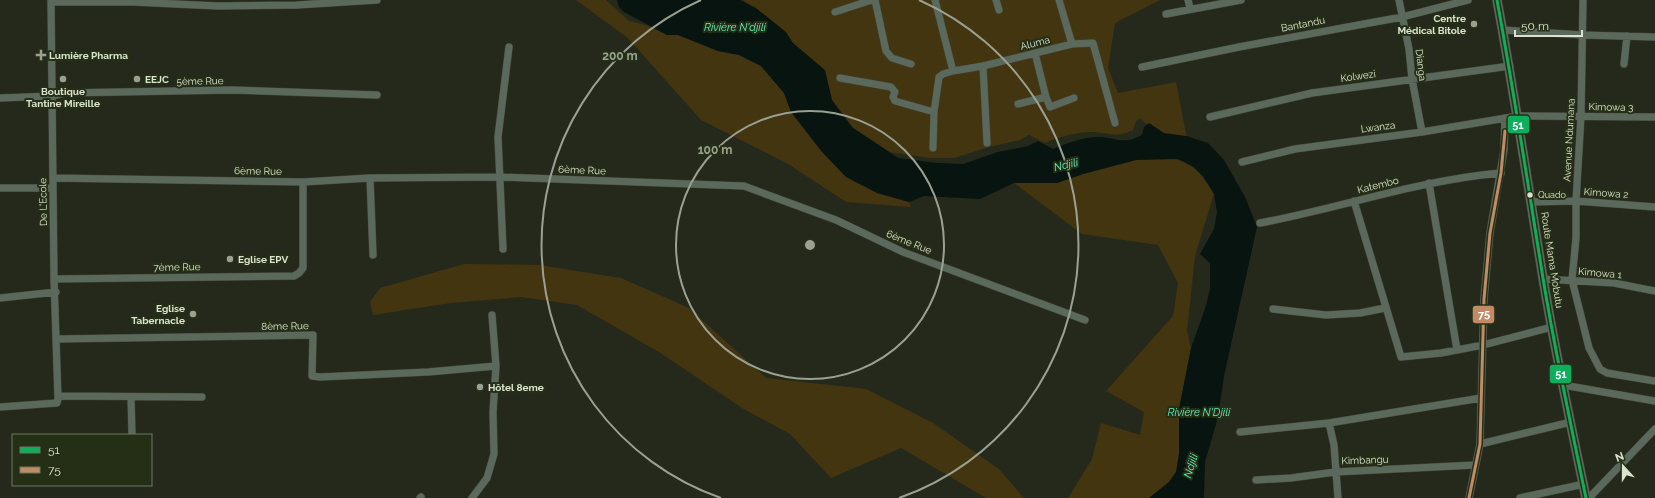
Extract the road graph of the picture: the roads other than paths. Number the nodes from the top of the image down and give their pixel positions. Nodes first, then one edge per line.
1 (377, 0) edge
2 (874, 0) edge
3 (935, 0) edge
4 (996, 0) edge
5 (1060, 0) edge
6 (1188, 0) edge
7 (1241, 0) edge
8 (1399, 0) edge
9 (1468, 0) edge
10 (1497, 0) edge
11 (1583, 0) edge
12 (51, 1) edge
13 (296, 2) edge
14 (861, 2) edge
15 (1190, 8) junction
16 (999, 10) dead end
17 (835, 12) dead end
18 (1166, 14) dead end
19 (1402, 17) junction
20 (1503, 30) junction
21 (1582, 35) junction
22 (1627, 36) junction
23 (1655, 37) edge
24 (1072, 44) junction
25 (508, 47) dead end
26 (1035, 54) junction
27 (911, 64) dead end
28 (1624, 64) dead end
29 (983, 66) junction
30 (1510, 66) junction
31 (1142, 68) dead end
32 (956, 71) junction
33 (840, 78) dead end
34 (1412, 79) junction
35 (377, 94) dead end
36 (52, 96) junction
37 (1046, 97) junction
38 (0, 98) edge
39 (1074, 98) dead end
40 (1018, 104) dead end
41 (934, 112) junction
42 (1210, 116) dead end
43 (1518, 116) junction
44 (1581, 116) junction
45 (1655, 117) edge
46 (1505, 118) junction
47 (1115, 123) dead end
48 (1422, 132) junction
49 (986, 143) dead end
50 (933, 148) dead end
51 (1242, 162) dead end
52 (1501, 173) junction
53 (498, 177) junction
54 (53, 178) junction
55 (370, 178) junction
56 (303, 182) junction
57 (1429, 184) junction
58 (0, 188) edge
59 (53, 188) junction
60 (1354, 201) junction
61 (1532, 202) junction
62 (1576, 202) junction
63 (1655, 207) edge
64 (1260, 223) dead end
65 (504, 248) dead end
66 (373, 255) dead end
67 (54, 279) junction
68 (1543, 279) junction
69 (1572, 280) junction
70 (1655, 291) edge
71 (56, 292) junction
72 (0, 298) edge
73 (1385, 308) junction
74 (1273, 309) dead end
75 (492, 315) dead end
76 (1086, 320) dead end
77 (1552, 327) junction
78 (57, 339) junction
79 (1483, 345) junction
80 (1457, 350) junction
81 (496, 366) junction
82 (1655, 381) edge
83 (1563, 385) junction
84 (59, 396) junction
85 (131, 396) junction
86 (202, 397) dead end
87 (1480, 398) junction
88 (1655, 401) edge
89 (0, 407) edge
90 (1571, 422) junction
91 (1329, 423) junction
92 (1655, 429) edge
93 (1240, 432) dead end
94 (132, 434) edge
95 (1480, 444) junction
96 (1475, 465) junction
97 (1335, 472) junction
98 (1256, 480) dead end
99 (1584, 484) junction
100 (472, 498) edge
101 (1338, 498) edge
102 (1469, 498) edge
103 (1520, 498) edge
104 (1588, 498) edge

1 - 13 street
2 - 14 street
2 - 27 street
3 - 32 street
4 - 16 street
5 - 24 street
6 - 15 street
7 - 15 street
8 - 19 street, Dianga
9 - 19 street, Bantandu
10 - 20 street, Route Mama Mobutu
11 - 21 street, Avenue Ndumana
12 - 13 street
12 - 36 street, De L'Ecole
14 - 17 street
15 - 18 street
19 - 31 street, Bantandu
19 - 34 street, Dianga
20 - 21 street
20 - 30 street, Route Mama Mobutu
21 - 22 street
21 - 44 street, Avenue Ndumana
22 - 23 street
22 - 28 street
24 - 26 street, Aluma
24 - 47 street, Aluma
25 - 53 street
26 - 29 street, Aluma
26 - 37 street
29 - 32 street, Aluma
29 - 49 street
30 - 34 street, Kolwezi
30 - 43 street, Route Mama Mobutu
32 - 41 street
33 - 41 street
34 - 42 street, Kolwezi
34 - 48 street, Dianga
35 - 36 street, 5ème Rue
36 - 38 street, 5ème Rue
36 - 54 street, De L'Ecole
37 - 39 street
37 - 40 street
41 - 50 street
43 - 44 street, Kimowa 3
43 - 46 street, Lwanza
43 - 61 street, Route Mama Mobutu
44 - 45 street, Kimowa 3
44 - 62 street, Avenue Ndumana
46 - 48 street, Lwanza
46 - 52 street
48 - 51 street, Lwanza
52 - 57 street, Katembo
52 - 79 street
53 - 55 street, 6ème Rue
53 - 65 street
53 - 76 street, 6ème Rue
54 - 56 street, 6ème Rue
54 - 59 street, De L'Ecole
55 - 56 street, 6ème Rue
55 - 66 street
56 - 67 street, 7ème Rue
57 - 60 street, Katembo
57 - 80 street
58 - 59 street
59 - 67 street, De L'Ecole
60 - 64 street, Katembo
60 - 73 street
61 - 62 street, Kimowa 2
61 - 68 street, Route Mama Mobutu
62 - 63 street, Kimowa 2
62 - 69 street, Avenue Ndumana
67 - 71 street, De L'Ecole
68 - 69 street, Kimowa 1
68 - 77 street, Route Mama Mobutu
69 - 70 street, Kimowa 1
69 - 82 street, Avenue Ndumana
71 - 72 street
71 - 78 street, De L'Ecole
73 - 74 street
73 - 80 street
75 - 81 street
77 - 79 street
77 - 83 street, Route Mama Mobutu
78 - 81 street, 8ème Rue
78 - 84 street, De L'Ecole
79 - 80 street
79 - 87 street
81 - 100 street
83 - 88 street
83 - 90 street, Route Mama Mobutu
84 - 85 street
84 - 89 street, De L'Ecole
85 - 86 street
85 - 94 street
87 - 91 street
87 - 95 street
90 - 95 street
90 - 99 street, Route Mama Mobutu
91 - 93 street
91 - 97 street
92 - 104 street
95 - 96 street
96 - 97 street, Kimbangu
96 - 102 street
97 - 98 street, Kimbangu
97 - 101 street
99 - 103 street
99 - 104 street, Route Mama Mobutu

